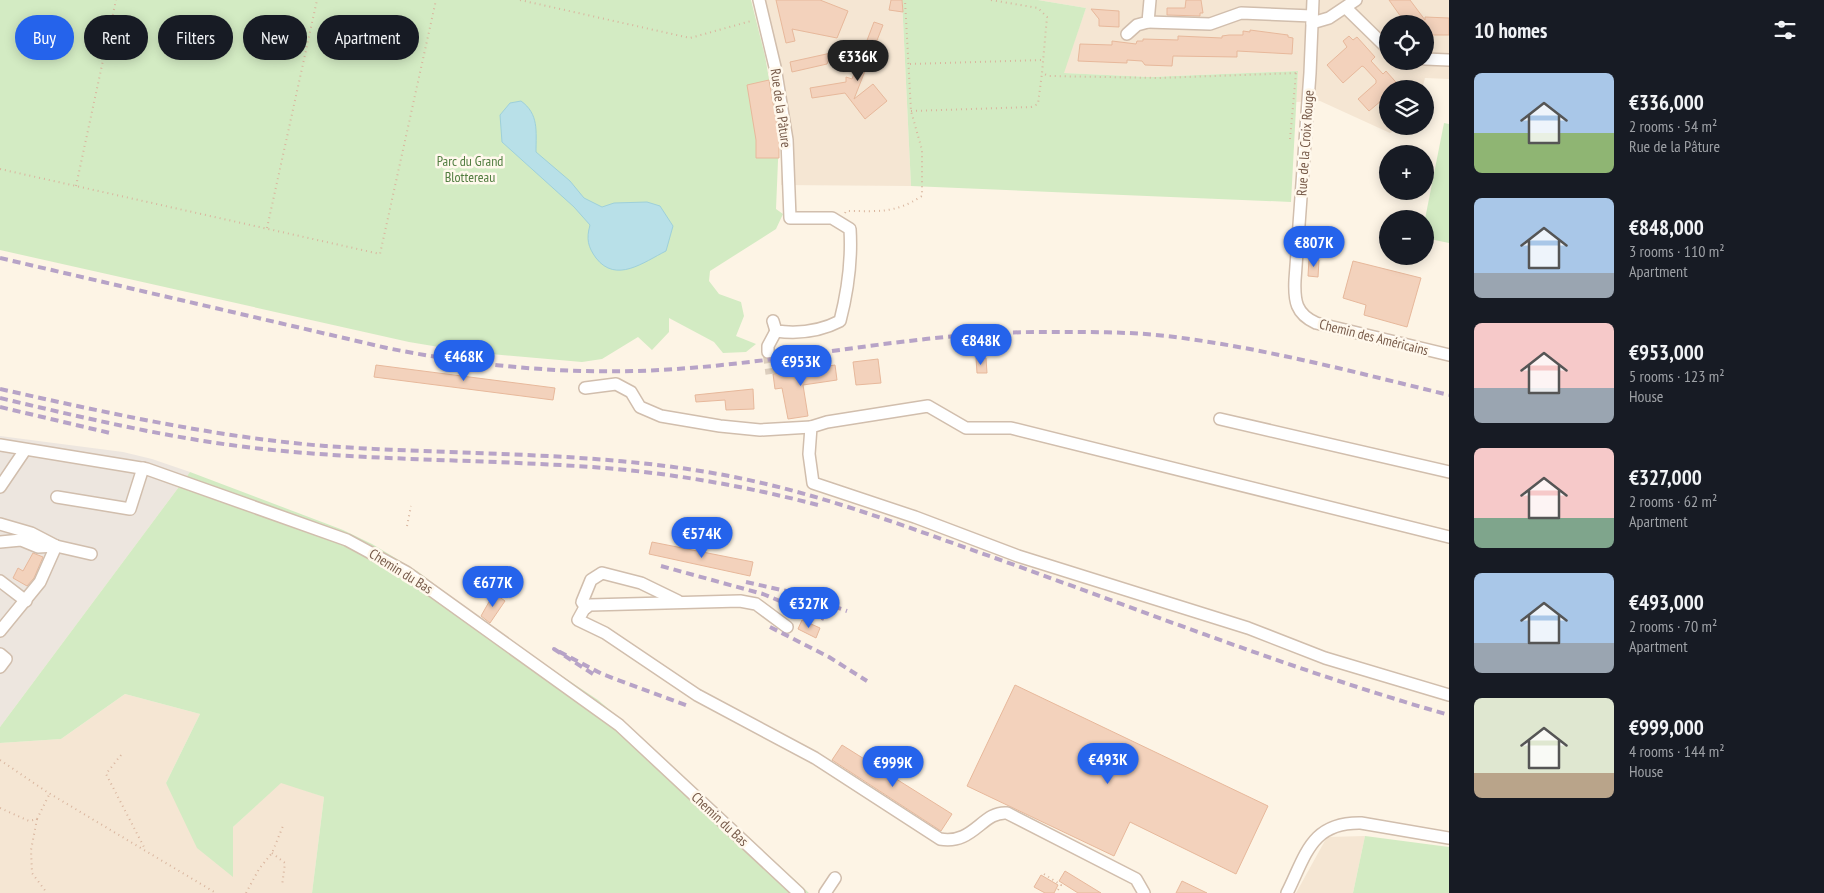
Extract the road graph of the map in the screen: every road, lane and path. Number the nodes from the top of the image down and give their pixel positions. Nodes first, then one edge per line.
1 (116, 0) edge
2 (317, 0) edge
3 (436, 0) edge
4 (520, 0) edge
5 (759, 0) edge
6 (906, 0) edge
7 (991, 0) edge
8 (1150, 0) edge
9 (1313, 0) edge
10 (1356, 0) edge
11 (1346, 8) junction
12 (763, 18) junction
13 (1312, 19) junction
14 (1148, 22) junction
15 (1127, 34) dead end
16 (1379, 40) edge
17 (1434, 59) edge
18 (1043, 60) junction
19 (1449, 60) edge
20 (910, 64) junction
21 (1042, 73) junction
22 (1296, 73) junction
23 (1310, 73) junction
24 (911, 112) junction
25 (1290, 139) dead end
26 (0, 169) edge
27 (76, 186) junction
28 (838, 220) junction
29 (267, 228) junction
30 (1301, 315) joint
31 (768, 352) tunnel mouth
32 (1449, 355) edge
33 (584, 388) dead end
34 (1220, 419) dead end
35 (811, 427) junction
36 (0, 445) edge
37 (25, 450) junction
38 (143, 468) junction
39 (1449, 472) edge
40 (0, 487) edge
41 (57, 497) dead end
42 (411, 506) dead end
43 (0, 524) edge
44 (407, 526) dead end
45 (1449, 537) edge
46 (0, 542) edge
47 (56, 546) junction
48 (91, 554) dead end
49 (0, 581) edge
50 (26, 601) junction
51 (680, 602) junction
52 (586, 608) junction
53 (787, 627) dead end
54 (0, 631) edge
55 (0, 654) edge
56 (0, 667) edge
57 (1449, 695) edge
58 (121, 755) dead end
59 (0, 760) edge
60 (50, 793) junction
61 (0, 808) edge
62 (37, 819) junction
63 (284, 826) dead end
64 (1449, 838) edge
65 (146, 851) junction
66 (272, 853) junction
67 (1044, 874) dead end
68 (835, 878) dead end
69 (282, 886) dead end
70 (47, 893) edge
71 (216, 893) edge
72 (246, 893) edge
73 (799, 893) edge
74 (825, 893) edge
75 (1056, 893) edge
76 (1144, 893) edge
77 (1286, 893) edge

1 - 27 path
2 - 29 path
3 - 29 path
4 - 12 path
5 - 12 street, Rue de la Pâture
6 - 20 path
7 - 18 path
8 - 14 street
9 - 13 street, Rue de la Croix Rouge
10 - 11 street
11 - 13 street
11 - 16 street
12 - 28 street, Rue de la Pâture
13 - 14 street
13 - 23 street, Rue de la Croix Rouge
14 - 15 street
17 - 19 street
18 - 20 path
18 - 21 path
20 - 24 path
21 - 22 path
21 - 24 path
22 - 23 path
22 - 25 path
23 - 30 street, Rue de la Croix Rouge
24 - 28 path
26 - 27 path
27 - 29 path
28 - 31 street
30 - 32 street, Chemin des Américains
33 - 35 street
34 - 39 street
35 - 45 street
35 - 57 street
36 - 37 street, Chemin du Bas
37 - 38 street, Chemin du Bas
37 - 40 street
38 - 41 street
38 - 73 street, Chemin du Bas
42 - 44 path
43 - 47 street
46 - 47 street
47 - 48 street
47 - 50 street
49 - 50 street
50 - 54 street
51 - 52 street
51 - 52 street
51 - 53 street
52 - 76 street
55 - 56 street
58 - 65 path
59 - 60 path
60 - 62 path
60 - 65 path
61 - 62 path
62 - 70 path
63 - 66 path
64 - 77 street
65 - 71 path
66 - 69 path
66 - 72 path
67 - 75 path
68 - 74 street

